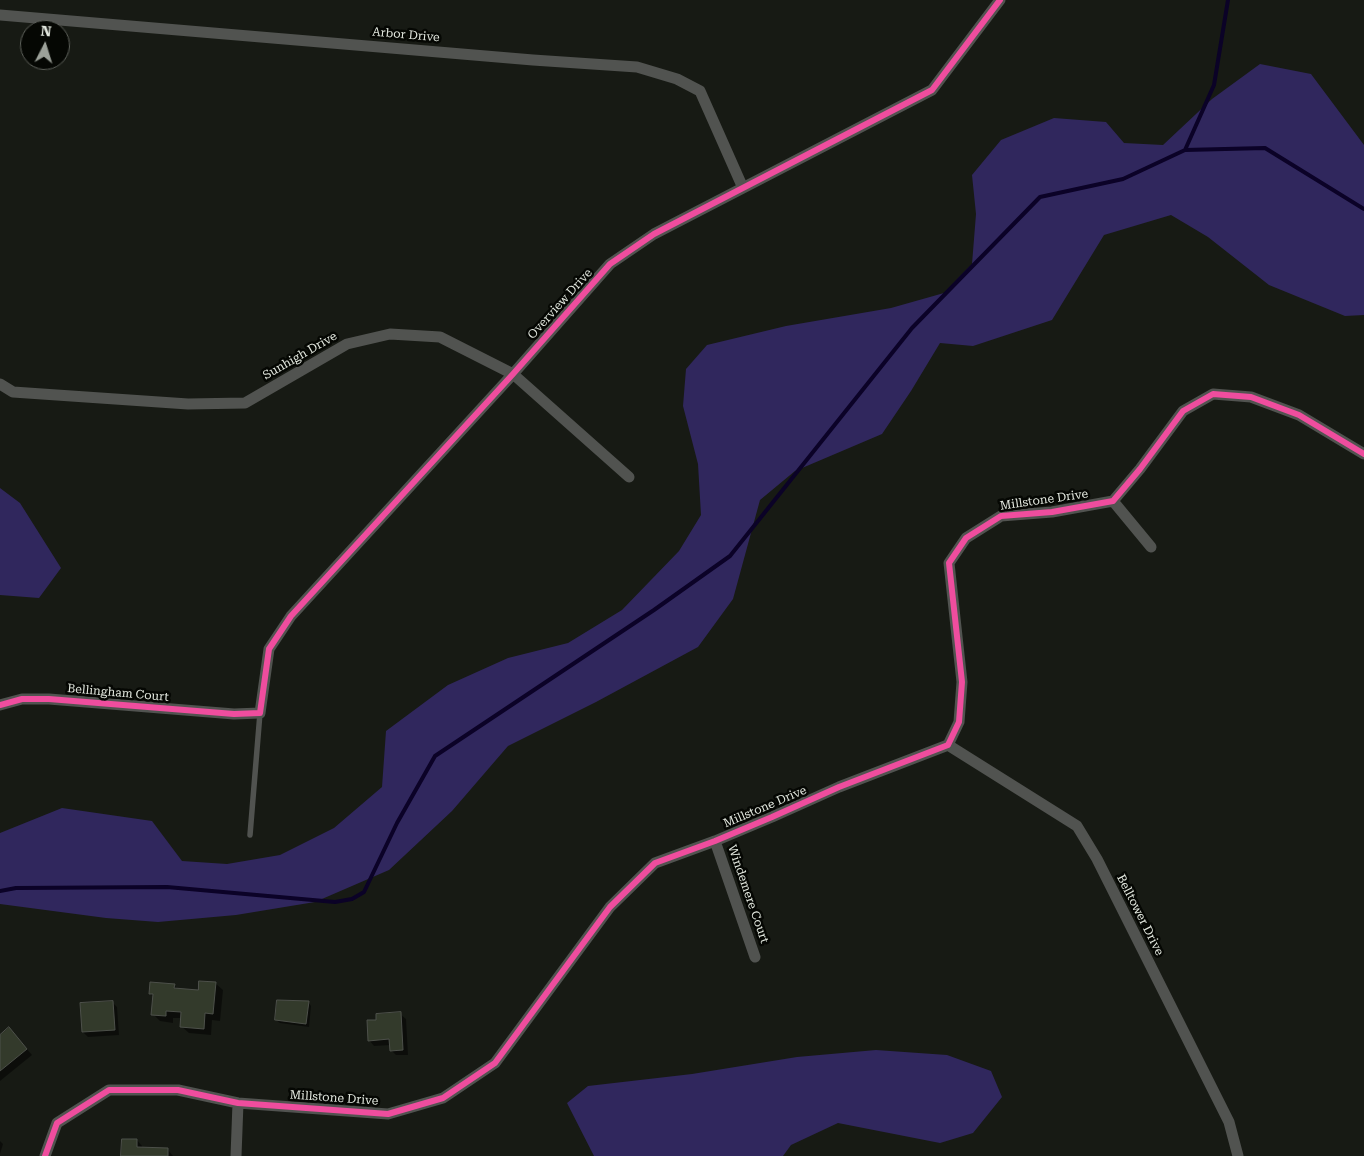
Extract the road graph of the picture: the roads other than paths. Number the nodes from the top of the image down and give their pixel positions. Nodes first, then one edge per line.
1 (1000, 0) edge
2 (0, 15) edge
3 (743, 188) junction
4 (513, 374) junction
5 (0, 384) edge
6 (1364, 454) edge
7 (629, 477) dead end
8 (1113, 501) junction
9 (1151, 547) dead end
10 (0, 705) edge
11 (260, 713) junction
12 (948, 746) junction
13 (250, 836) dead end
14 (715, 841) junction
15 (755, 957) dead end
16 (238, 1103) junction
17 (45, 1156) edge
18 (236, 1156) edge
19 (1238, 1156) edge

1 - 3 street, Overview Drive
2 - 3 street, Arbor Drive
3 - 4 street, Overview Drive
4 - 5 street, Sunhigh Drive
4 - 7 street, Sunhigh Drive
4 - 11 street, Overview Drive
6 - 8 street
8 - 9 street
8 - 12 street, Millstone Drive
10 - 11 street, Bellingham Court
11 - 13 lane
12 - 14 street, Millstone Drive
12 - 19 street, Belltower Drive
14 - 15 street, Windemere Court
14 - 16 street, Millstone Drive
16 - 17 street, Millstone Drive
16 - 18 street

